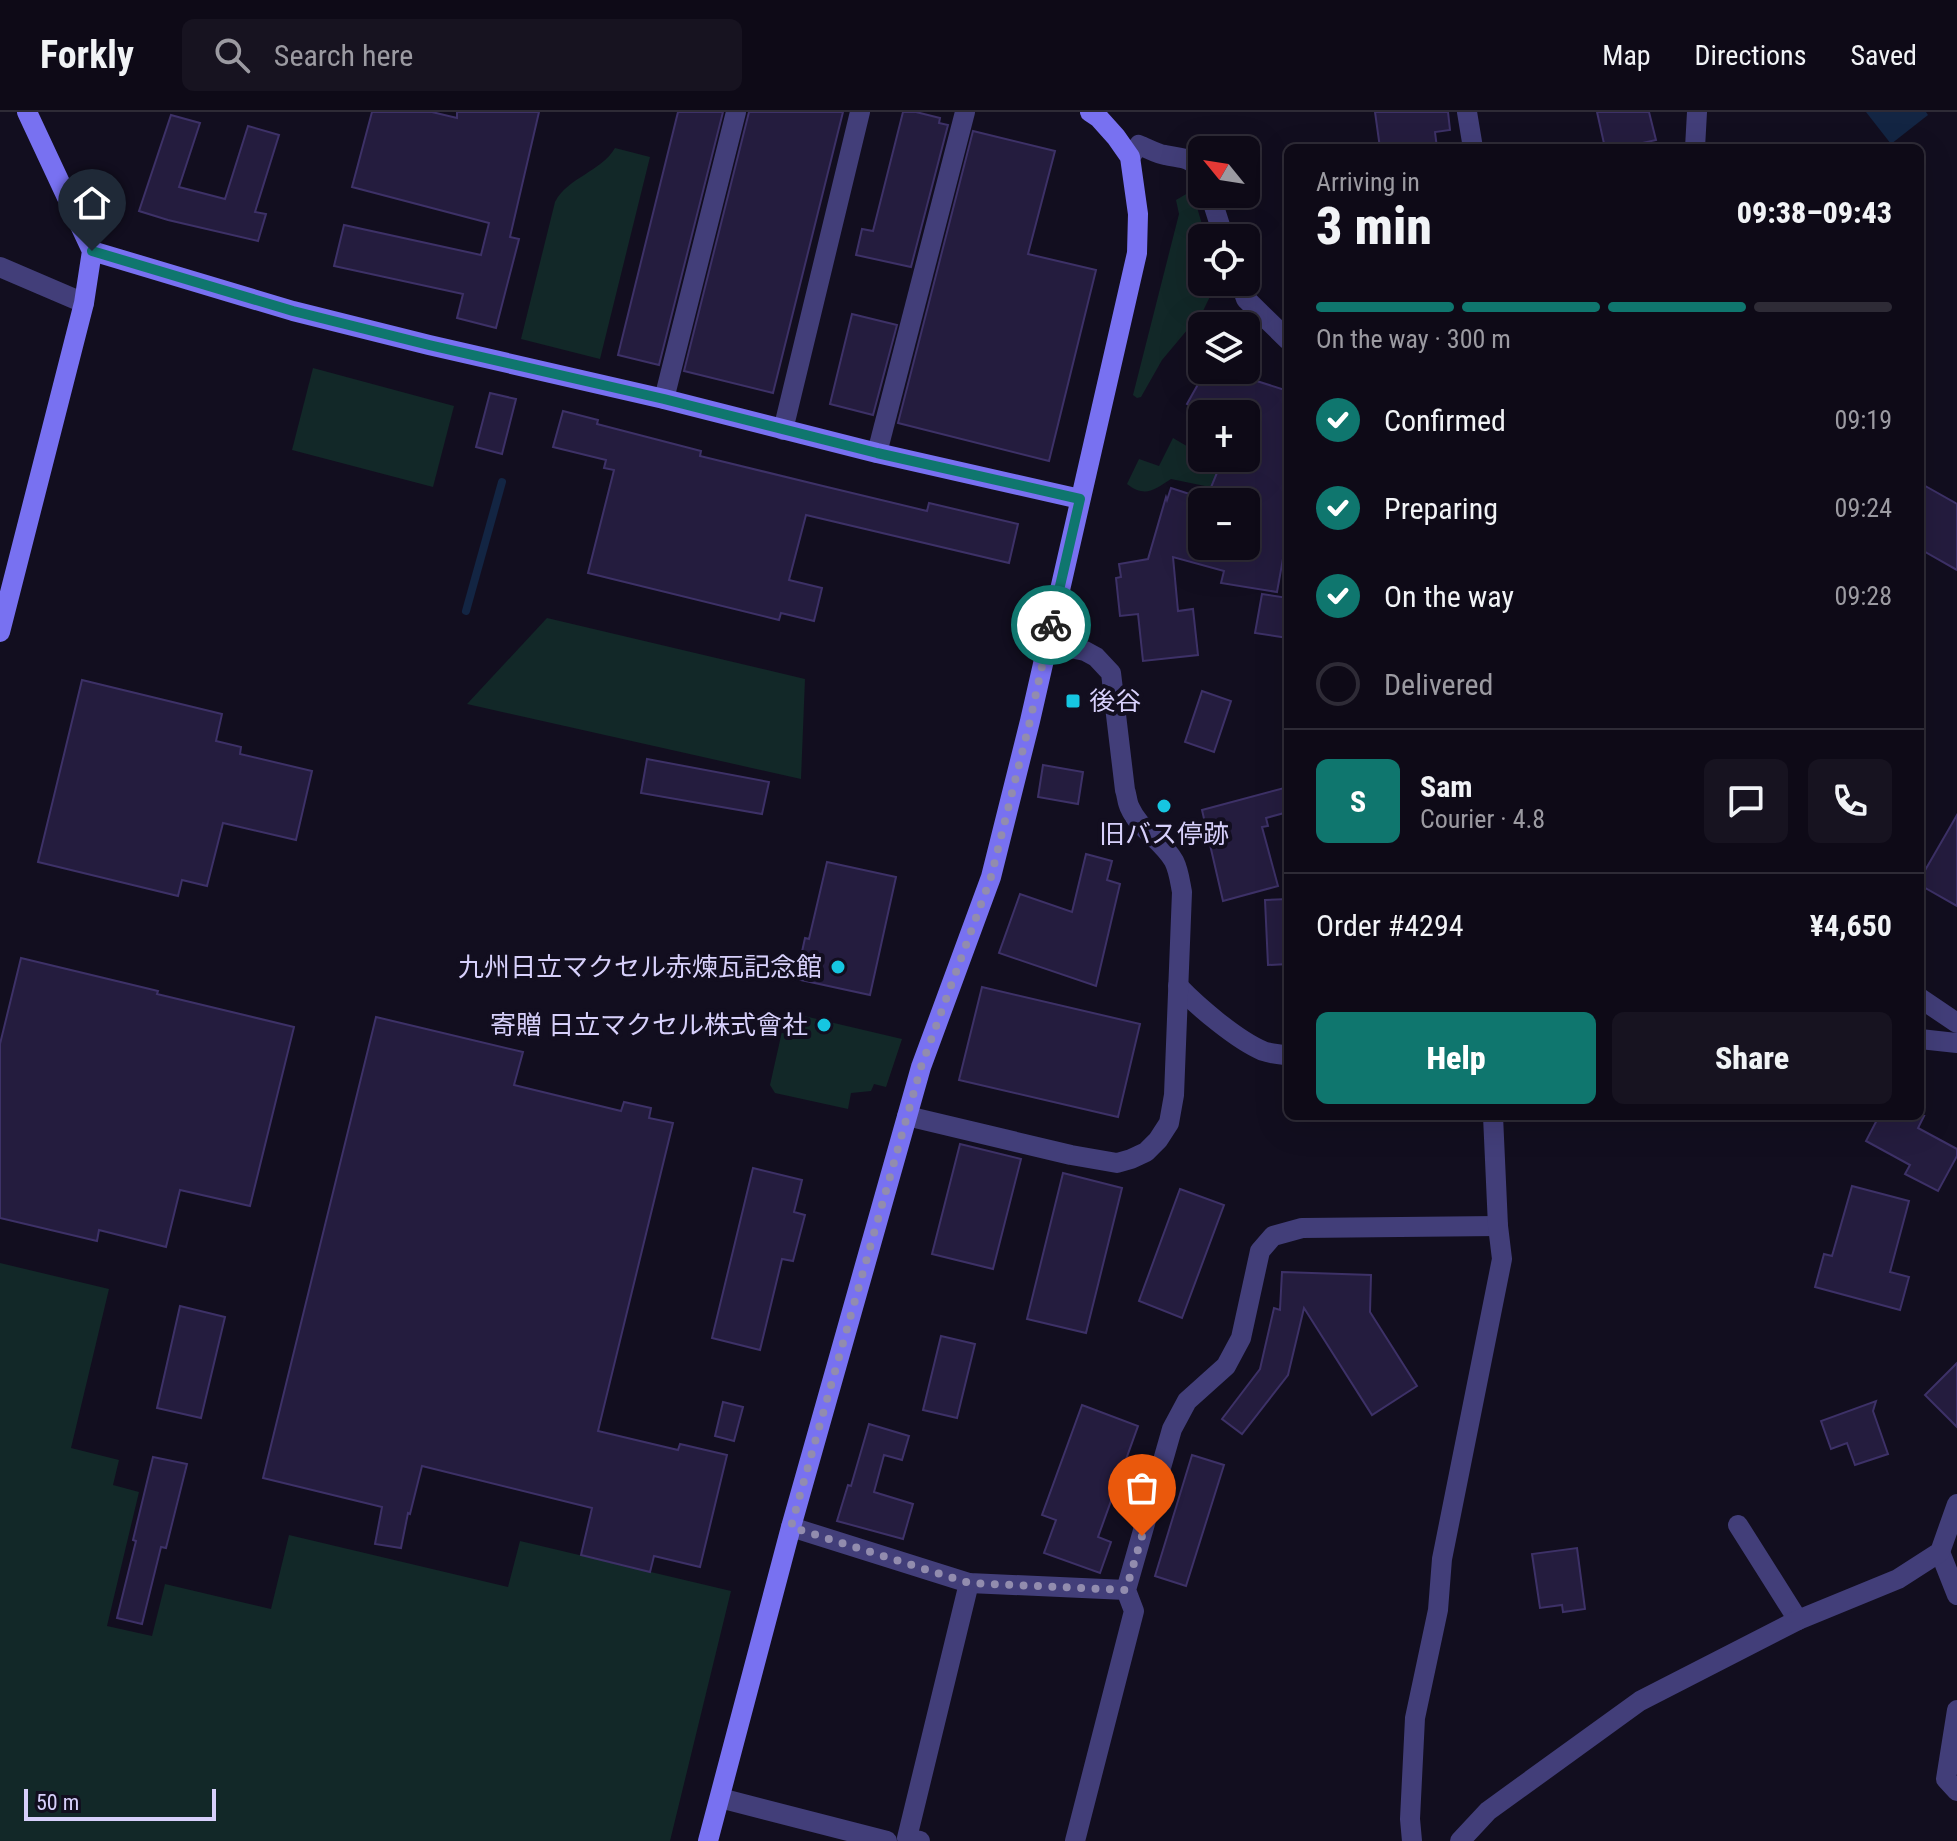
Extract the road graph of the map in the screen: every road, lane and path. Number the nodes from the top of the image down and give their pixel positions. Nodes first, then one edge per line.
1 (27, 112) edge
2 (736, 112) edge
3 (860, 112) edge
4 (965, 112) edge
5 (1090, 112) edge
6 (1467, 112) edge
7 (1697, 112) edge
8 (1472, 144) edge
9 (1695, 144) edge
10 (1130, 157) junction
11 (1188, 159) edge
12 (92, 251) junction
13 (0, 267) edge
14 (1245, 296) edge
15 (84, 303) junction
16 (1284, 336) edge
17 (664, 399) junction
18 (783, 430) junction
19 (877, 453) junction
20 (1080, 499) junction
21 (0, 632) edge
22 (1047, 643) junction
23 (1178, 986) junction
24 (1924, 1001) edge
25 (1957, 1023) edge
26 (1924, 1039) edge
27 (1957, 1043) edge
28 (1284, 1055) edge
29 (907, 1116) junction
30 (1493, 1120) edge
31 (1498, 1226) junction
32 (1957, 1504) edge
33 (1738, 1525) dead end
34 (791, 1527) junction
35 (1940, 1552) junction
36 (969, 1583) junction
37 (1126, 1590) junction
38 (1957, 1595) edge
39 (1798, 1620) junction
40 (1957, 1710) edge
41 (1957, 1791) edge
42 (720, 1798) junction
43 (904, 1840) edge
44 (708, 1841) edge
45 (1075, 1841) edge
46 (1412, 1841) edge
47 (1460, 1841) edge

1 - 12 street
2 - 17 street
3 - 18 street
4 - 19 street
5 - 10 street
6 - 8 street
7 - 9 street
10 - 11 street
10 - 20 street
12 - 15 street
12 - 17 street
13 - 15 street
14 - 16 street
15 - 21 street
17 - 18 street
18 - 19 street
19 - 20 street
20 - 22 street
22 - 23 street
22 - 29 street
23 - 28 street
23 - 29 street
24 - 25 street
26 - 27 street
29 - 34 street
30 - 31 street
31 - 37 street
31 - 46 street
32 - 35 street
33 - 39 street
34 - 36 street
34 - 42 street
35 - 38 street
35 - 39 street
36 - 37 street
36 - 43 street
37 - 45 street
39 - 47 street
40 - 41 street
42 - 43 street
42 - 44 street

